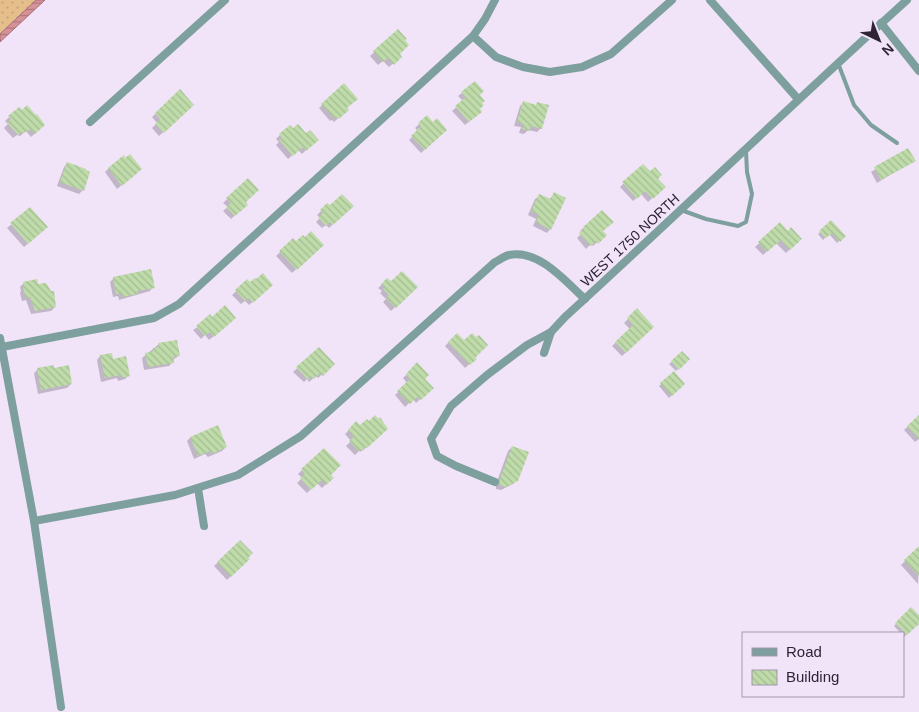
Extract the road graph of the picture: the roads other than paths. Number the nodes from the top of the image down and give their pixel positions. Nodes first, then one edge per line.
1 (224, 0) edge
2 (495, 0) edge
3 (672, 0) edge
4 (710, 0) edge
5 (907, 0) edge
6 (881, 24) junction
7 (473, 36) junction
8 (838, 63) junction
9 (919, 71) edge
10 (798, 99) junction
11 (90, 122) dead end
12 (897, 143) dead end
13 (746, 149) junction
14 (681, 210) junction
15 (585, 299) junction
16 (551, 332) junction
17 (0, 338) edge
18 (2, 347) junction
19 (544, 352) dead end
20 (495, 482) dead end
21 (198, 488) junction
22 (34, 521) junction
23 (204, 526) dead end
24 (61, 707) dead end

1 - 11 street
2 - 7 street
3 - 7 street
4 - 10 street
5 - 6 street, WEST 1750 NORTH
6 - 8 street, WEST 1750 NORTH
6 - 9 street
7 - 18 street
8 - 10 street, WEST 1750 NORTH
8 - 12 lane
10 - 13 street, WEST 1750 NORTH
13 - 14 street, WEST 1750 NORTH
13 - 14 lane
14 - 15 street, WEST 1750 NORTH
15 - 16 street, WEST 1750 NORTH
15 - 21 street
16 - 19 street
16 - 20 street, WEST 1750 NORTH
17 - 18 street
18 - 22 street
21 - 22 street
21 - 23 street
22 - 24 street

